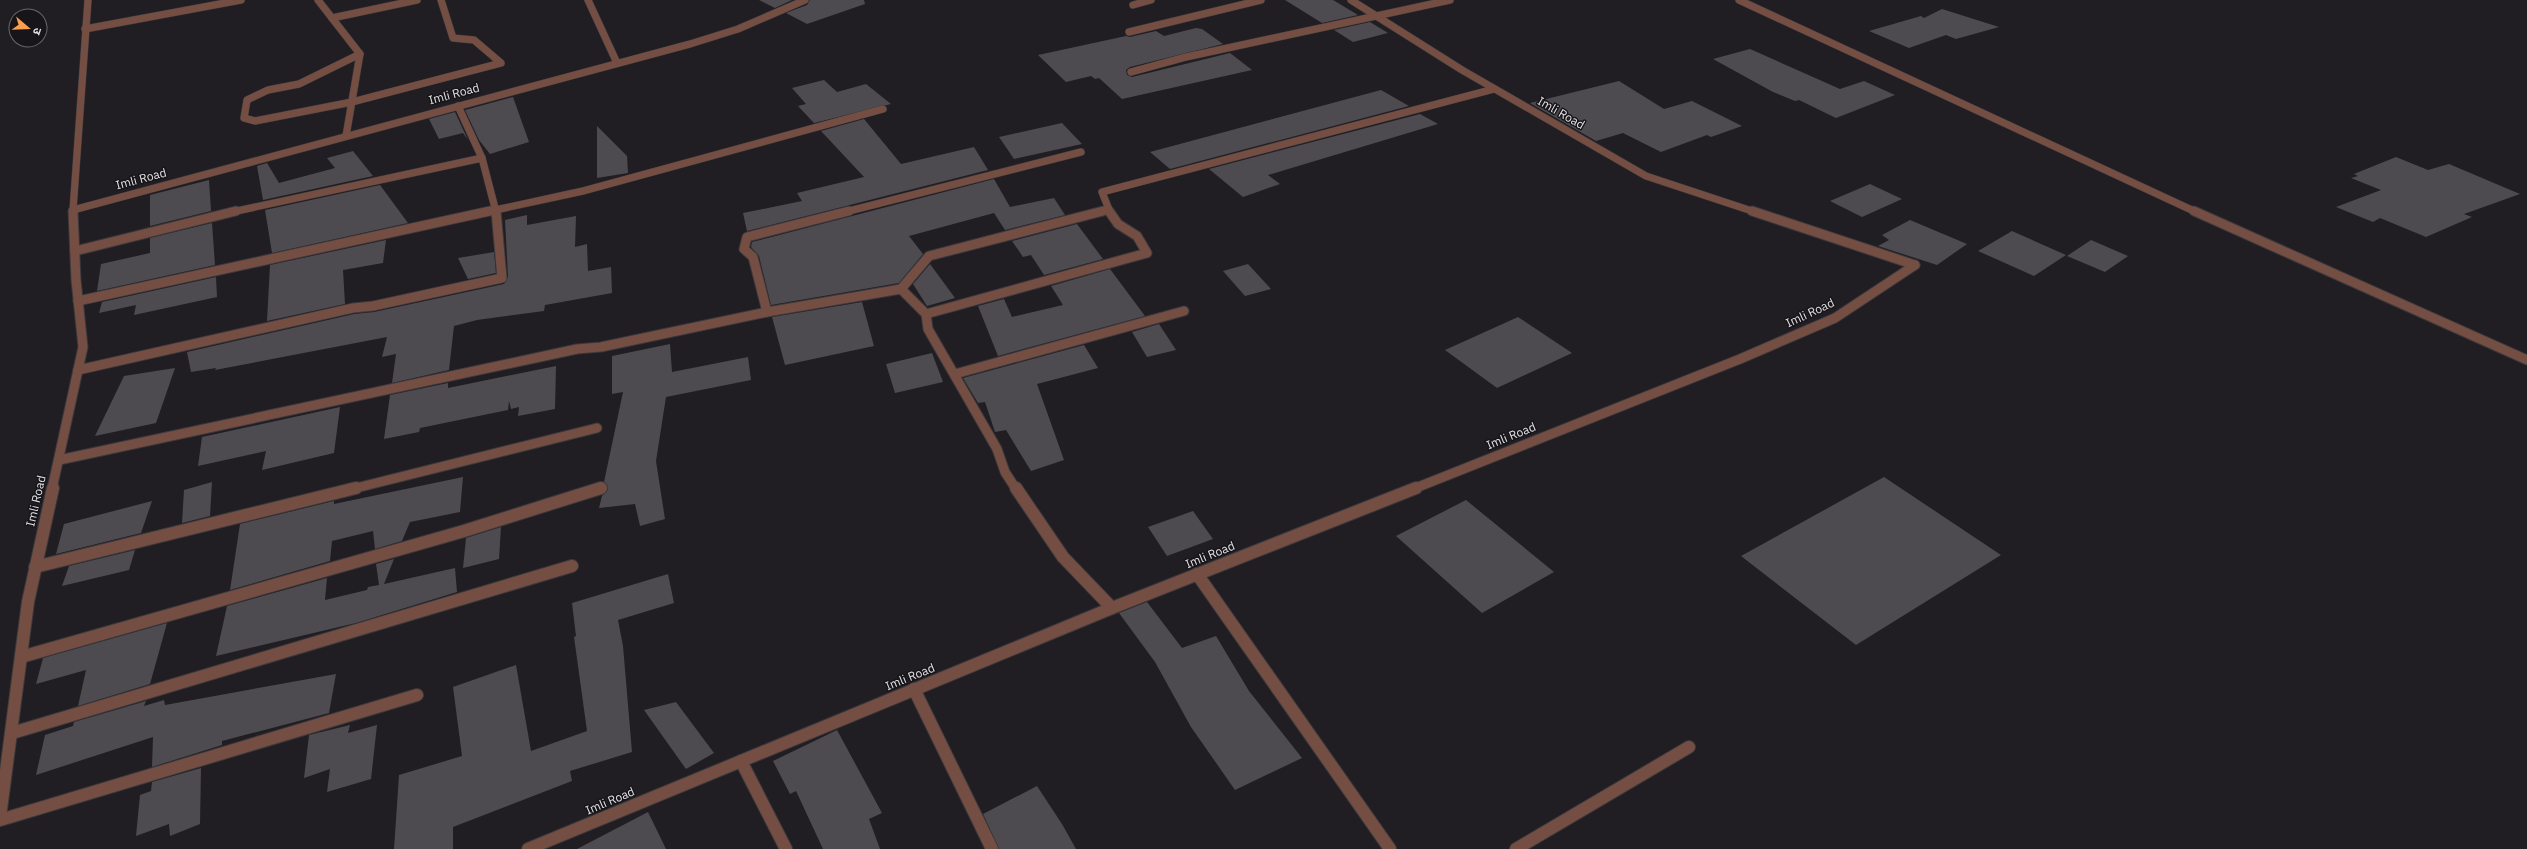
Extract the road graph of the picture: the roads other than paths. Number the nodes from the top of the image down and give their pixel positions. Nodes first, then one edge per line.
1 (88, 0) edge
2 (241, 0) edge
3 (318, 0) edge
4 (417, 0) edge
5 (441, 0) edge
6 (588, 0) edge
7 (805, 0) edge
8 (1151, 0) edge
9 (1261, 0) edge
10 (1351, 0) edge
11 (1450, 0) edge
12 (1739, 0) edge
13 (1133, 5) dead end
14 (1375, 15) junction
15 (332, 18) junction
16 (85, 29) junction
17 (1129, 32) dead end
18 (360, 54) junction
19 (617, 63) junction
20 (1131, 72) dead end
21 (1494, 89) junction
22 (352, 102) junction
23 (458, 106) junction
24 (883, 109) dead end
25 (346, 136) junction
26 (1081, 152) dead end
27 (482, 158) junction
28 (74, 210) junction
29 (496, 210) junction
30 (1108, 210) junction
31 (75, 251) junction
32 (901, 289) junction
33 (78, 301) junction
34 (1184, 310) dead end
35 (767, 312) junction
36 (926, 314) junction
37 (2527, 360) edge
38 (78, 370) junction
39 (955, 374) junction
40 (597, 428) dead end
41 (59, 460) junction
42 (601, 488) dead end
43 (572, 566) dead end
44 (35, 567) junction
45 (1197, 574) junction
46 (1112, 608) junction
47 (21, 657) junction
48 (914, 689) junction
49 (417, 695) dead end
50 (12, 733) junction
51 (1689, 747) dead end
52 (741, 761) junction
53 (0, 818) edge
54 (528, 849) edge
55 (786, 849) edge
56 (992, 849) edge
57 (1390, 849) edge
58 (1516, 849) edge

1 - 16 street
2 - 16 street
3 - 15 street
4 - 15 street
5 - 22 street
6 - 19 street
7 - 19 street, Imli Road
8 - 13 street
9 - 17 street
10 - 14 street, Imli Road
11 - 14 street
12 - 37 street
14 - 20 street
14 - 21 street, Imli Road
15 - 18 street
16 - 28 street
18 - 22 street
18 - 22 street
19 - 23 street, Imli Road
21 - 30 street
21 - 45 street, Imli Road
22 - 25 street
23 - 25 street, Imli Road
23 - 27 street
24 - 29 street
25 - 28 street, Imli Road
26 - 35 street
27 - 29 street
27 - 31 street
28 - 31 street, Imli Road
29 - 33 street
29 - 38 street
30 - 32 street
30 - 36 street
31 - 33 street, Imli Road
32 - 35 street
32 - 36 street
33 - 38 street, Imli Road
34 - 39 street
35 - 41 street
36 - 39 street
38 - 41 street, Imli Road
39 - 46 street
40 - 44 street
41 - 44 street, Imli Road
42 - 47 street
43 - 50 street
44 - 47 street, Imli Road
45 - 46 street, Imli Road
45 - 57 street
46 - 48 street, Imli Road
47 - 50 street, Imli Road
48 - 52 street, Imli Road
48 - 56 street
49 - 53 street
50 - 53 street, Imli Road
51 - 58 street
52 - 54 street, Imli Road
52 - 55 street

